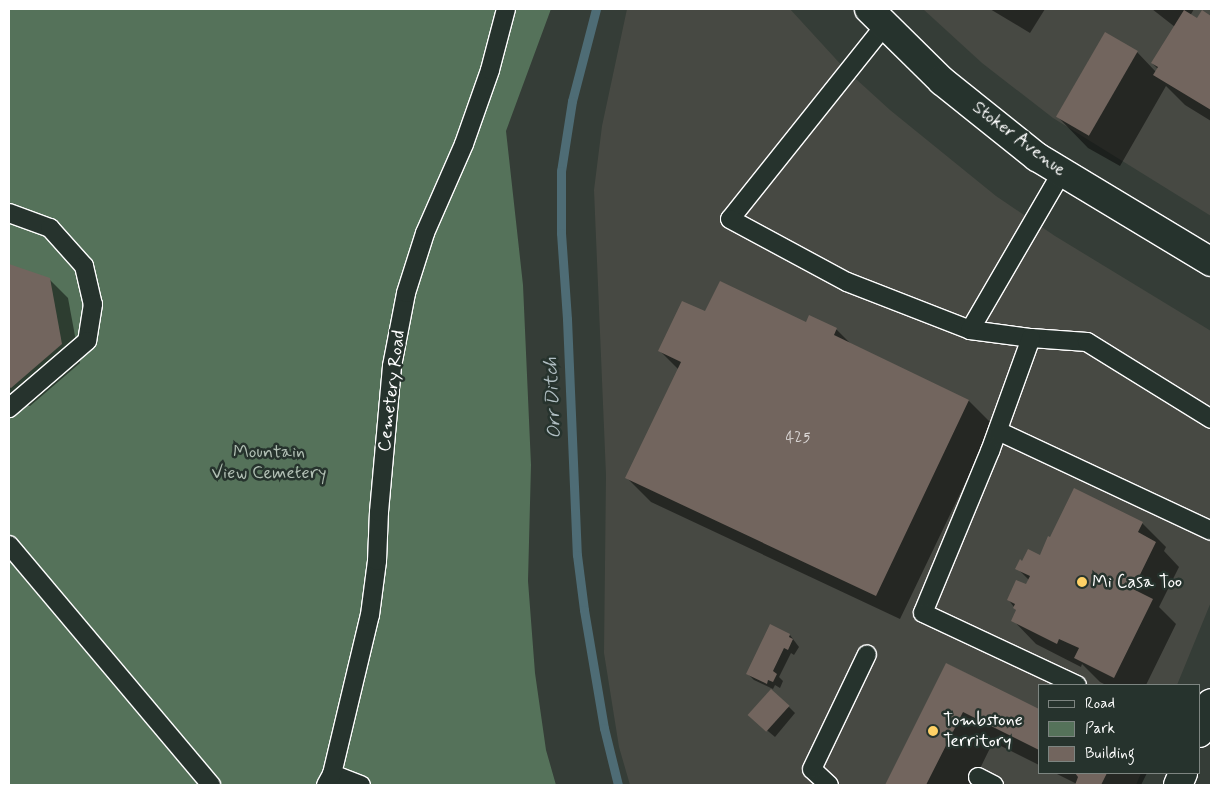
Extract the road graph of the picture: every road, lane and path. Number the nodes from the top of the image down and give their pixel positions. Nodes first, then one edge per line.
1 (506, 9) edge
2 (877, 17) edge
3 (1062, 172) junction
4 (9, 213) edge
5 (1211, 262) edge
6 (970, 330) junction
7 (1031, 338) junction
8 (9, 408) edge
9 (1211, 419) edge
10 (998, 431) junction
11 (1211, 531) edge
12 (9, 545) edge
13 (867, 654) dead end
14 (1075, 684) edge
15 (1211, 703) edge
16 (1200, 730) edge
17 (978, 777) dead end
18 (329, 779) edge
19 (211, 785) edge
20 (361, 785) edge
21 (830, 785) edge
22 (994, 785) edge

1 - 18 lane, Cemetery Road
2 - 3 street, Stoker Avenue
2 - 6 lane
3 - 5 street, Stoker Avenue
3 - 6 lane
4 - 8 lane
6 - 7 lane
7 - 9 lane
7 - 10 lane
10 - 11 lane
10 - 14 lane
12 - 19 lane
13 - 21 lane
15 - 16 street
17 - 22 lane
18 - 20 lane

